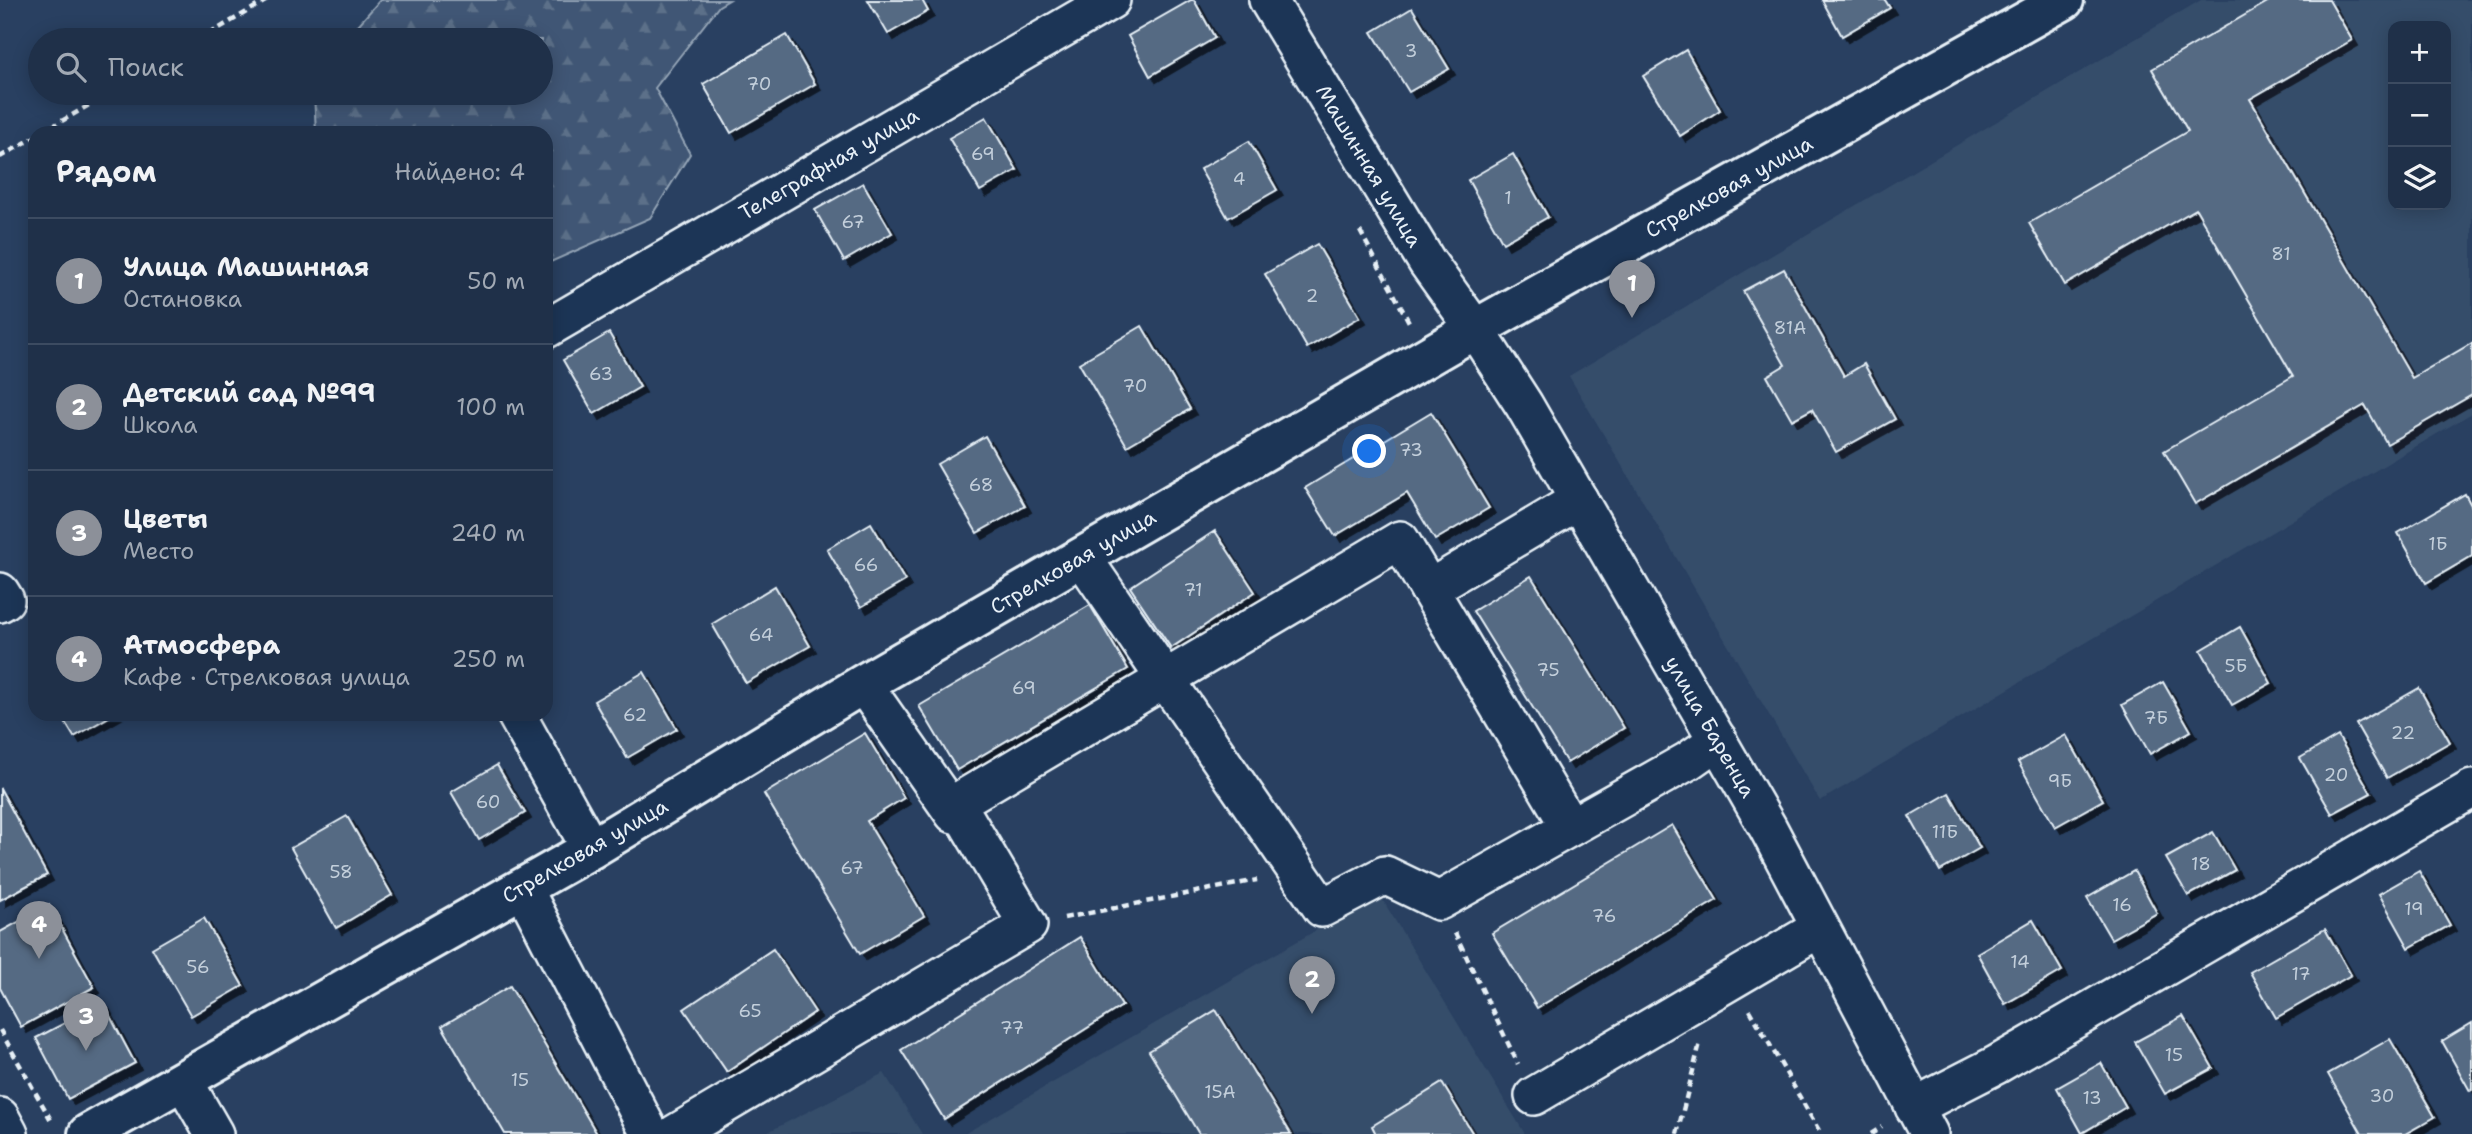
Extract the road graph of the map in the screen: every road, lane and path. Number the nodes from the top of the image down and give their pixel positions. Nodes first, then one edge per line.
1 (267, 0) edge
2 (1111, 0) edge
3 (1268, 0) edge
4 (2064, 0) edge
5 (219, 28) edge
6 (89, 105) edge
7 (53, 126) edge
8 (28, 141) edge
9 (0, 157) edge
10 (553, 324) edge
11 (1475, 329) junction
12 (1579, 500) junction
13 (1083, 557) junction
14 (1429, 589) junction
15 (0, 592) edge
16 (0, 603) edge
17 (1166, 678) junction
18 (863, 684) junction
19 (520, 721) edge
20 (1718, 740) junction
21 (2472, 789) edge
22 (954, 814) dead end
23 (1570, 827) junction
24 (591, 849) junction
25 (1297, 872) junction
26 (523, 888) junction
27 (1439, 901) junction
28 (1028, 925) junction
29 (1820, 928) junction
30 (1723, 985) junction
31 (0, 1030) edge
32 (183, 1080) junction
33 (1534, 1096) joint
34 (0, 1117) edge
35 (1921, 1120) edge
36 (52, 1122) dead end
37 (9, 1134) edge
38 (88, 1134) edge
39 (214, 1134) edge
40 (650, 1134) edge
41 (675, 1134) edge
42 (1677, 1134) edge
43 (1821, 1134) edge

1 - 5 path
2 - 10 street, Телеграфная улица
3 - 11 street, Машинная улица
4 - 11 main road, Стрелковая улица
6 - 7 path
8 - 9 path
11 - 12 street, улица Баренца
11 - 13 main road, Стрелковая улица
12 - 14 street
12 - 20 street, улица Баренца
13 - 17 street
13 - 18 main road, Стрелковая улица
14 - 17 street
14 - 23 street
15 - 16 street
17 - 25 street
17 - 28 street
18 - 22 street
18 - 24 main road, Стрелковая улица
19 - 24 street
20 - 23 street
20 - 29 street, улица Баренца
21 - 35 street
23 - 27 street
24 - 26 main road, Стрелковая улица
25 - 27 street
25 - 28 path
26 - 32 main road, Стрелковая улица
26 - 40 street
27 - 33 path
28 - 41 street
29 - 30 street
29 - 35 street, улица Баренца
30 - 33 street
30 - 42 path
30 - 43 path
31 - 36 path
32 - 38 main road, Стрелковая улица
32 - 39 street
34 - 37 street

